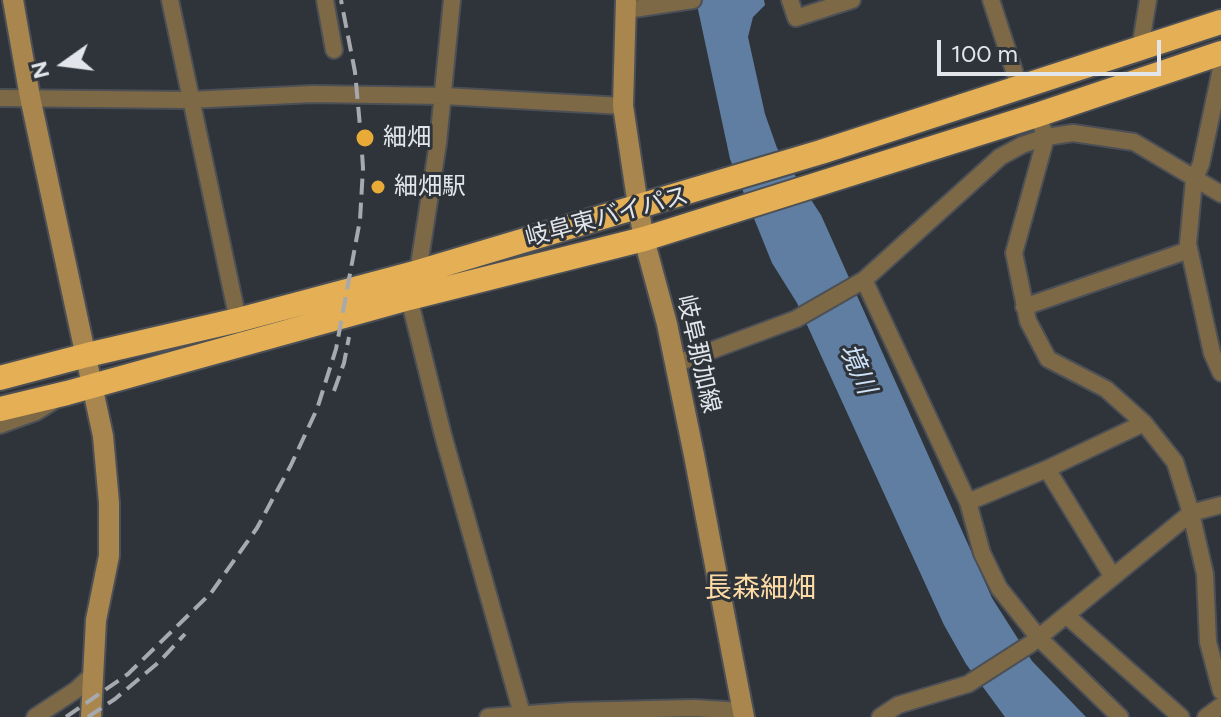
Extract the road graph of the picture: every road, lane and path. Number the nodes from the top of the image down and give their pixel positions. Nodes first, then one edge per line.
1 (13, 0) edge
2 (170, 0) edge
3 (325, 0) edge
4 (452, 0) edge
5 (790, 0) edge
6 (852, 0) edge
7 (991, 0) edge
8 (1148, 0) edge
9 (689, 1) edge
10 (626, 5) edge
11 (1221, 22) edge
12 (1140, 49) junction
13 (334, 50) dead end
14 (1221, 53) edge
15 (1221, 69) edge
16 (1019, 86) junction
17 (444, 96) junction
18 (30, 97) junction
19 (0, 98) edge
20 (189, 100) junction
21 (623, 106) junction
22 (1042, 126) junction
23 (1194, 180) junction
24 (1221, 194) edge
25 (638, 206) junction
26 (644, 239) junction
27 (1189, 250) junction
28 (418, 272) junction
29 (862, 280) junction
30 (409, 298) junction
31 (1024, 307) junction
32 (238, 320) junction
33 (1217, 351) edge
34 (87, 355) junction
35 (675, 364) junction
36 (1221, 373) edge
37 (0, 378) edge
38 (93, 384) junction
39 (67, 393) junction
40 (0, 409) edge
41 (1144, 423) junction
42 (0, 425) edge
43 (1047, 469) junction
44 (968, 502) junction
45 (1221, 505) edge
46 (1191, 513) junction
47 (1113, 577) junction
48 (1066, 615) junction
49 (1035, 641) junction
50 (91, 676) junction
51 (1220, 683) edge
52 (1221, 706) edge
53 (522, 714) junction
54 (743, 714) edge
55 (35, 717) edge
56 (91, 717) edge
57 (488, 717) edge
58 (880, 717) edge
59 (1120, 717) edge
60 (1181, 717) edge
61 (1206, 717) edge

1 - 18 street
2 - 20 street
3 - 13 street
4 - 17 street
5 - 6 street
7 - 16 street
8 - 12 street
9 - 10 street
10 - 21 street, 岐阜那加線
11 - 12 highway, 岐阜東バイパス
12 - 16 highway, 岐阜東バイパス
14 - 22 highway, 岐阜東バイパス
15 - 23 street
16 - 25 highway, 岐阜東バイパス
17 - 20 street
17 - 21 street
17 - 28 street
18 - 19 street
18 - 20 street
18 - 34 street
20 - 32 street
21 - 25 street, 岐阜那加線
22 - 23 street
22 - 26 highway, 岐阜東バイパス
22 - 29 street
22 - 31 street
23 - 24 street
23 - 27 street
25 - 26 street, 岐阜那加線
25 - 28 highway, 岐阜東バイパス
26 - 30 highway, 岐阜東バイパス
26 - 35 street, 岐阜那加線
27 - 31 street
27 - 33 street
28 - 32 highway, 岐阜東バイパス
29 - 35 street
29 - 44 street
30 - 38 highway, 岐阜東バイパス
30 - 53 street
31 - 41 street
32 - 34 highway, 岐阜東バイパス
33 - 36 street
34 - 37 highway, 岐阜東バイパス
34 - 38 street
35 - 54 street, 岐阜那加線
38 - 39 highway, 岐阜東バイパス
38 - 50 street
39 - 40 highway, 岐阜東バイパス
39 - 42 street
41 - 43 street
41 - 46 street
43 - 44 street
43 - 47 street
44 - 49 street
45 - 46 street
46 - 47 street
46 - 51 street
47 - 48 street
48 - 49 street
48 - 60 street
49 - 58 street
49 - 59 street
50 - 55 street
50 - 56 street
52 - 61 street
53 - 54 street
53 - 57 street

